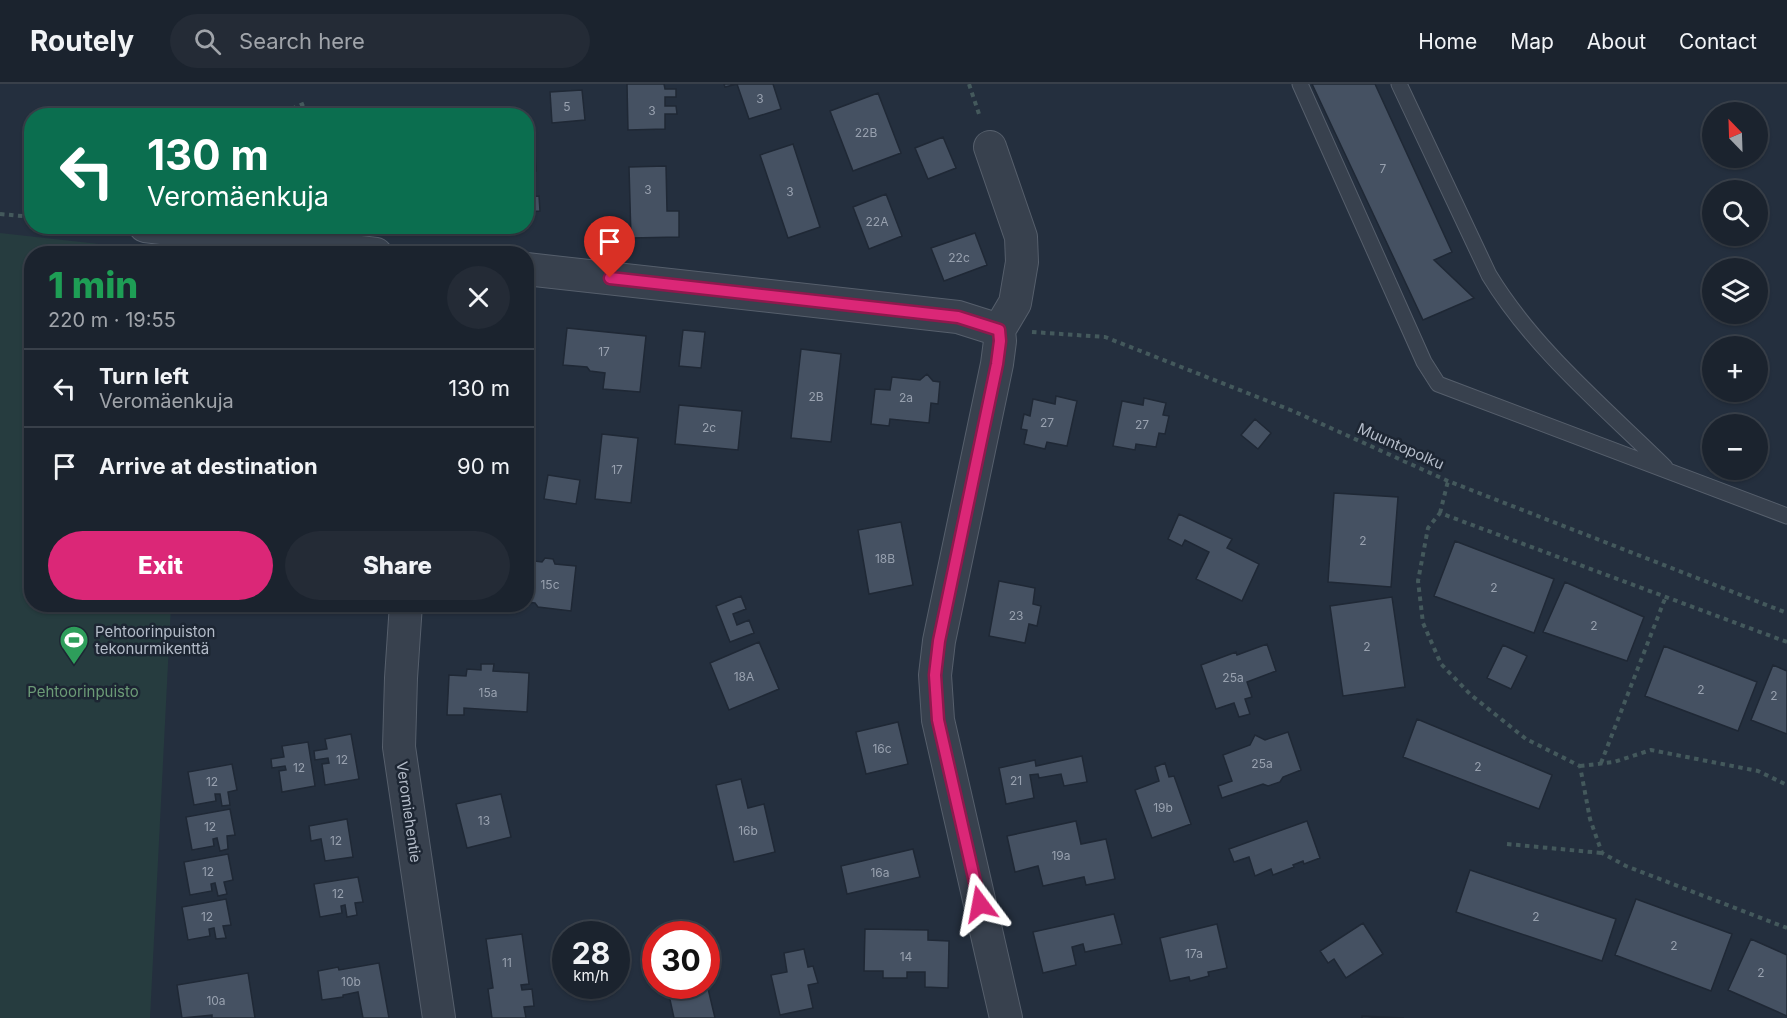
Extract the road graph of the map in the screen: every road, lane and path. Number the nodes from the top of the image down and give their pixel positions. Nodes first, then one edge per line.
1 (1300, 84) edge
2 (1399, 84) edge
3 (309, 102) dead end
4 (294, 108) edge
5 (990, 147) dead end
6 (0, 214) edge
7 (24, 216) edge
8 (211, 234) edge
9 (310, 246) edge
10 (534, 270) edge
11 (999, 330) junction
12 (1669, 471) junction
13 (1448, 481) junction
14 (1440, 513) junction
15 (1787, 516) edge
16 (1666, 596) junction
17 (405, 612) edge
18 (1787, 614) edge
19 (1787, 642) edge
20 (1601, 764) junction
21 (1580, 766) junction
22 (1787, 785) edge
23 (1507, 844) dead end
24 (1602, 853) junction
25 (1787, 928) edge
26 (439, 1018) edge
27 (1006, 1018) edge

1 - 12 lane
2 - 12 lane
3 - 4 path
5 - 11 street
6 - 7 path
8 - 9 street
10 - 11 street
11 - 13 path, Muuntopolku
11 - 27 street
12 - 15 lane
13 - 14 path
13 - 18 path, Muuntopolku
14 - 16 path
14 - 21 path
16 - 19 path
16 - 20 path
17 - 26 street, Veromiehentie
20 - 21 path
20 - 22 path
21 - 24 path
23 - 24 path
24 - 25 path

